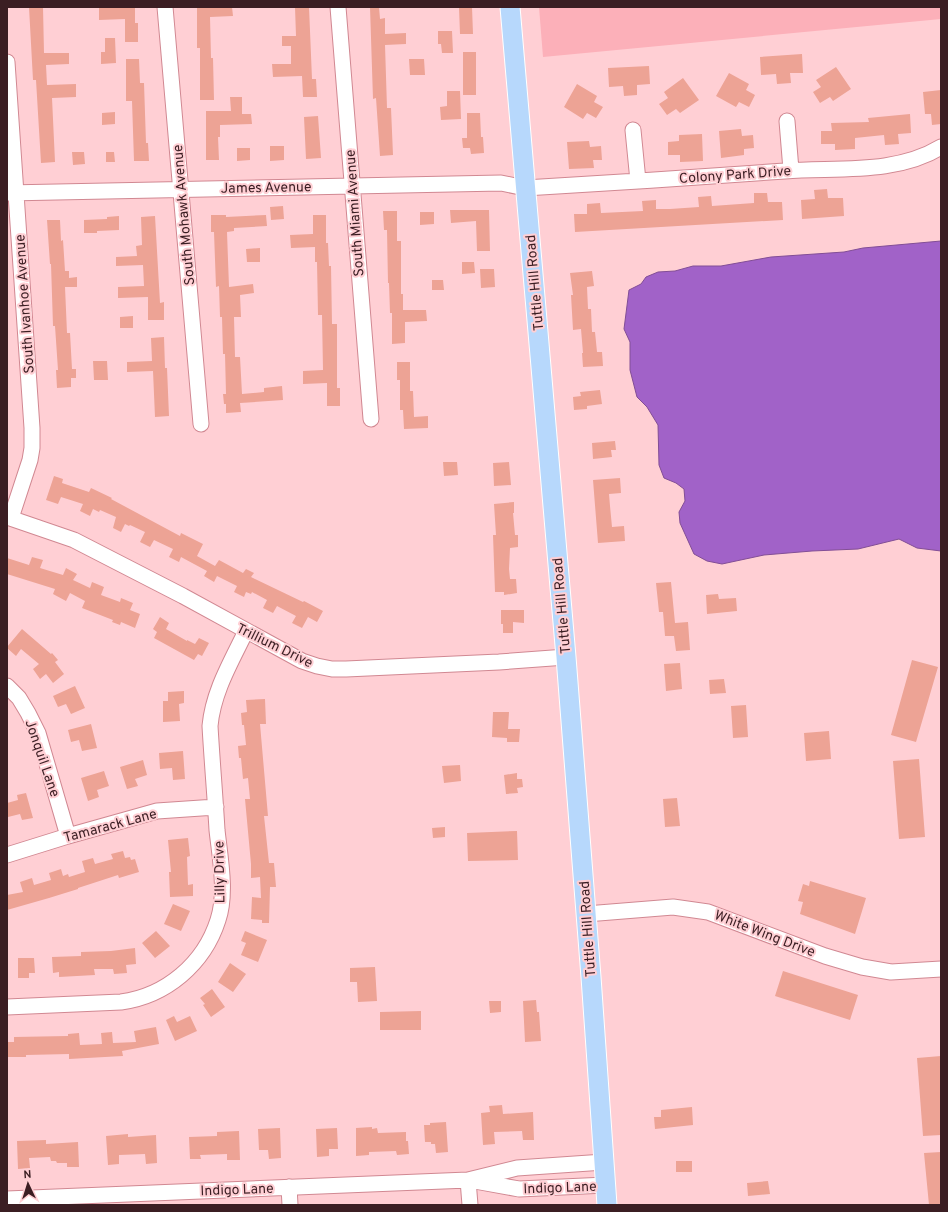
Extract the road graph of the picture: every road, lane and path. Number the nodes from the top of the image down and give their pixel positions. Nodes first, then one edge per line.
1 (165, 7) edge
2 (338, 7) edge
3 (510, 7) edge
4 (7, 62) edge
5 (787, 121) dead end
6 (633, 130) dead end
7 (941, 147) edge
8 (791, 170) junction
9 (638, 181) junction
10 (352, 185) junction
11 (180, 188) junction
12 (525, 188) junction
13 (12, 193) edge
14 (370, 419) dead end
15 (201, 424) dead end
16 (9, 518) edge
17 (246, 631) junction
18 (566, 657) junction
19 (7, 686) edge
20 (216, 807) junction
21 (68, 836) junction
22 (7, 855) edge
23 (586, 914) junction
24 (941, 969) edge
25 (7, 1007) edge
26 (604, 1162) junction
27 (468, 1180) junction
28 (606, 1185) junction
29 (289, 1187) junction
30 (7, 1198) edge
31 (290, 1205) edge
32 (470, 1205) edge
33 (607, 1205) edge

1 - 11 street, South Mohawk Avenue
2 - 10 street, South Miami Avenue
3 - 12 main road, Tuttle Hill Road
4 - 13 street, South Ivanhoe Avenue
5 - 8 street
6 - 9 street
7 - 8 street, Colony Park Drive
8 - 9 street, Colony Park Drive
9 - 12 street, Colony Park Drive
10 - 11 street, James Avenue
10 - 12 street, James Avenue
10 - 14 street, South Miami Avenue
11 - 13 street, James Avenue
11 - 15 street, South Mohawk Avenue
12 - 18 main road, Tuttle Hill Road
13 - 16 street, South Ivanhoe Avenue
16 - 17 street, Trillium Drive
17 - 18 street, Trillium Drive
17 - 20 street, Lilly Drive
18 - 23 main road, Tuttle Hill Road
19 - 21 street, Jonquil Lane
20 - 21 street, Tamarack Lane
20 - 25 street, Lilly Drive
21 - 22 street, Tamarack Lane
23 - 24 street, White Wing Drive
23 - 26 main road, Tuttle Hill Road
26 - 27 street, Indigo Lane
26 - 28 main road, Tuttle Hill Road
27 - 28 street, Indigo Lane
27 - 29 street, Indigo Lane
27 - 32 street
28 - 33 main road, Tuttle Hill Road
29 - 30 street, Indigo Lane
29 - 31 street

